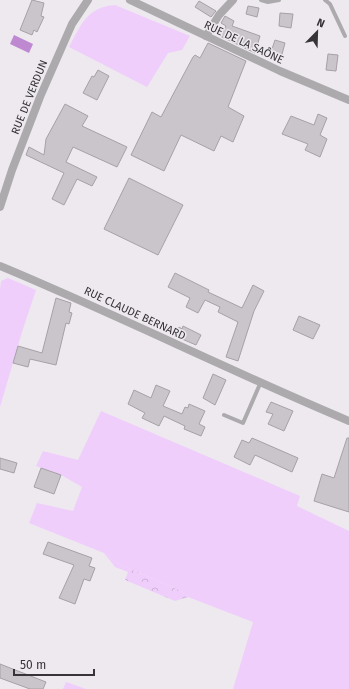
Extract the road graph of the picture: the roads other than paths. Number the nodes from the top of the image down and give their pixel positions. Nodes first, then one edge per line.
1 (88, 0) edge
2 (130, 0) edge
3 (233, 0) edge
4 (261, 0) edge
5 (278, 0) edge
6 (325, 0) edge
7 (206, 36) junction
8 (345, 36) dead end
9 (349, 100) edge
10 (0, 207) edge
11 (0, 266) edge
12 (260, 384) junction
13 (224, 415) dead end
14 (349, 421) edge

1 - 10 street, RUE DE VERDUN
2 - 7 street, RUE DE LA SAÔNE
3 - 7 street
4 - 5 lane
6 - 8 lane
7 - 9 street, RUE DE LA SAÔNE
11 - 12 street, RUE CLAUDE BERNARD
12 - 13 lane
12 - 14 street, RUE CLAUDE BERNARD

